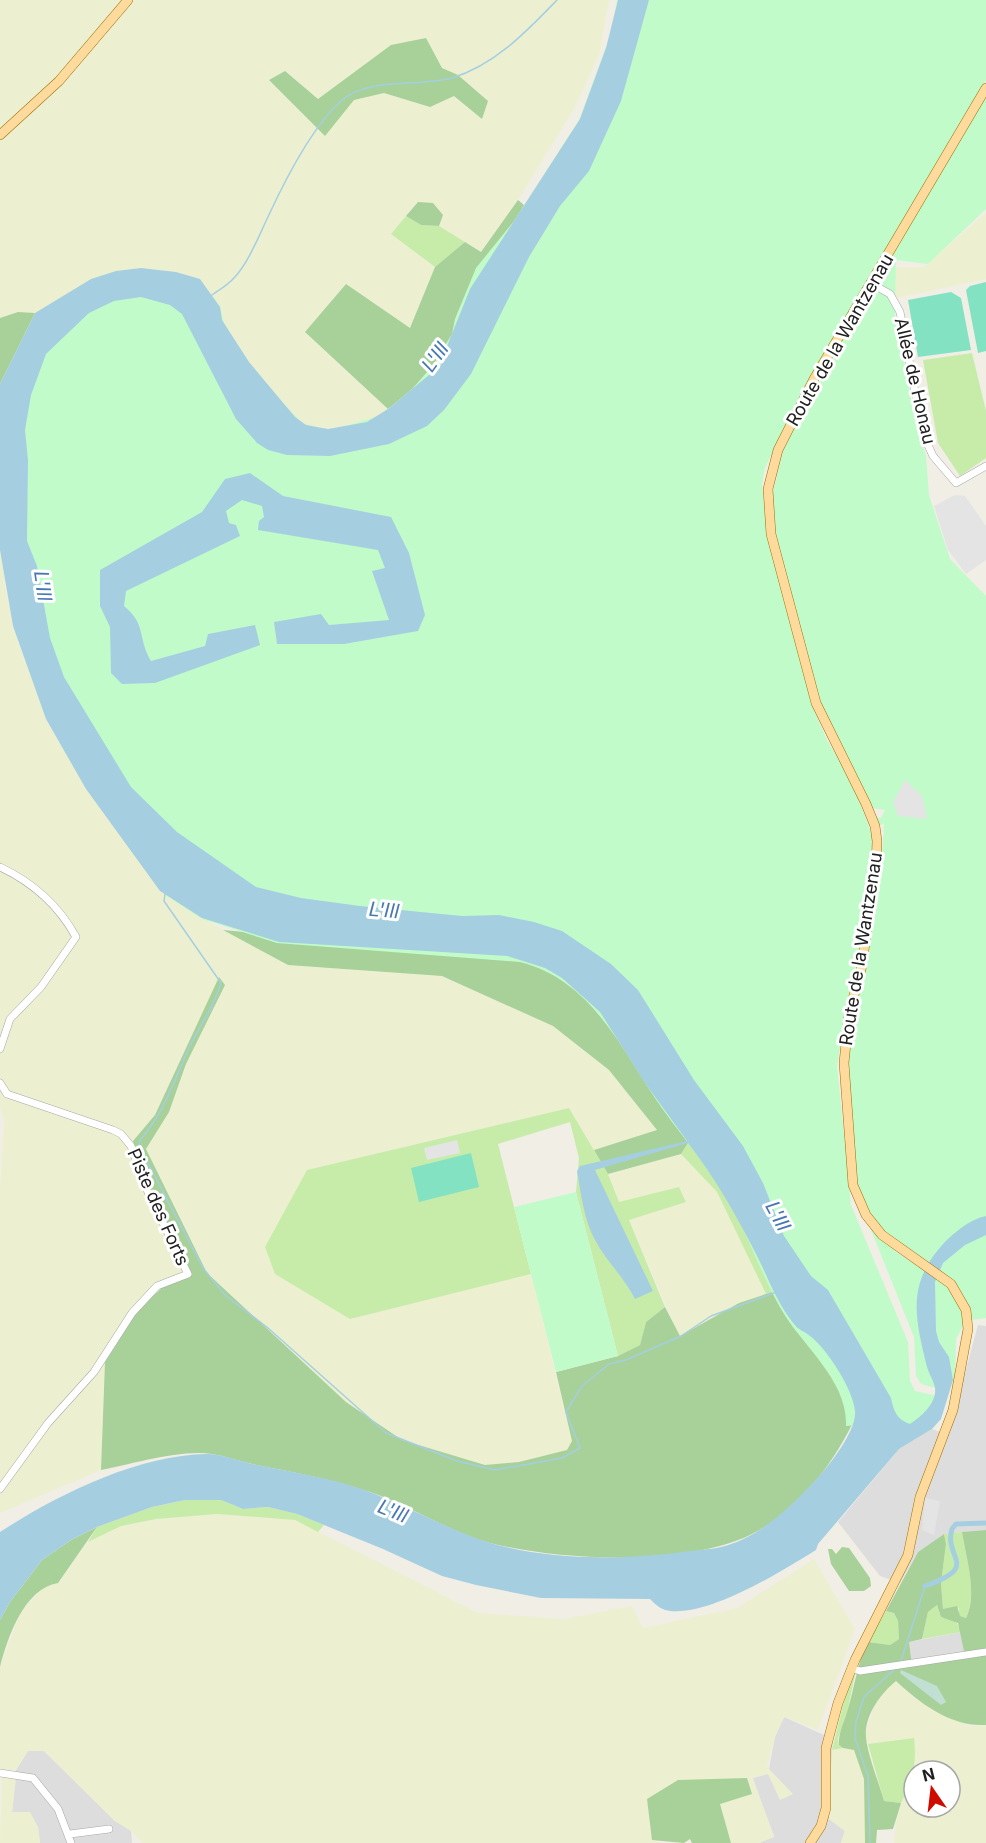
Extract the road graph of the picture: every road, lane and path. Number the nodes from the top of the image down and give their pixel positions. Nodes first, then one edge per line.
1 (129, 0) edge
2 (986, 88) edge
3 (0, 135) edge
4 (872, 284) junction
5 (986, 466) edge
6 (0, 867) edge
7 (0, 1049) edge
8 (0, 1083) edge
9 (0, 1489) edge
10 (986, 1652) edge
11 (851, 1668) junction
12 (1, 1773) edge
13 (109, 1829) dead end
14 (70, 1834) junction
15 (71, 1843) edge
16 (810, 1843) edge

1 - 3 main road
2 - 4 main road, Route de la Wantzenau
4 - 5 street, Allée de Honau
4 - 11 main road, Route de la Wantzenau
6 - 7 street
8 - 9 street, Piste des Forts
10 - 11 street
11 - 16 main road, Route de la Wantzenau
12 - 14 street
13 - 14 street
14 - 15 street

